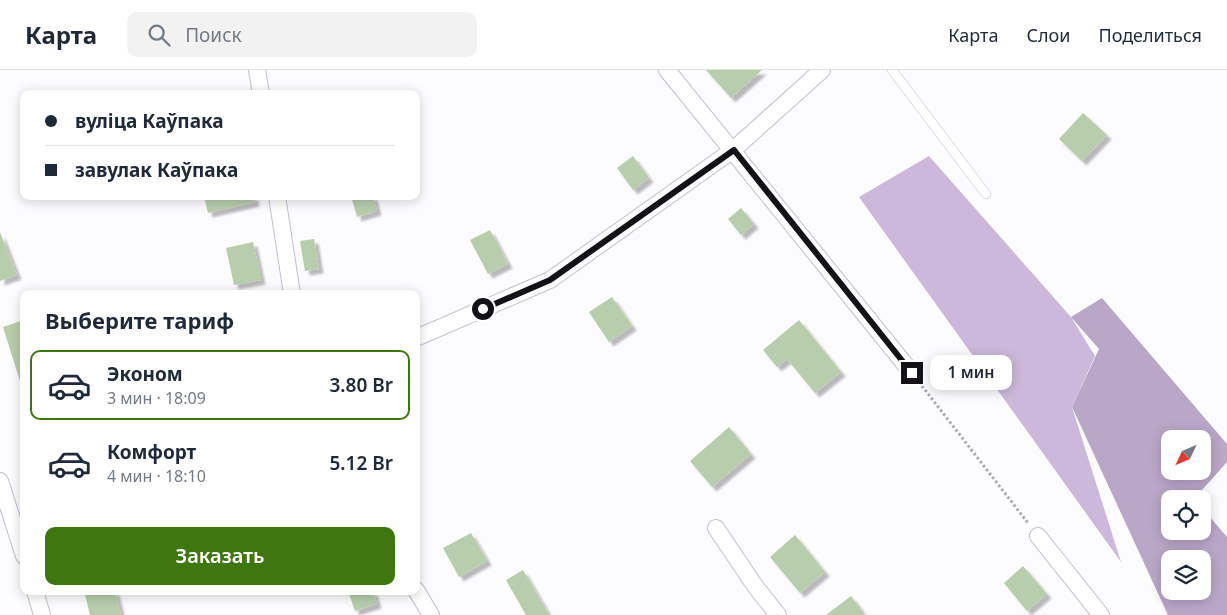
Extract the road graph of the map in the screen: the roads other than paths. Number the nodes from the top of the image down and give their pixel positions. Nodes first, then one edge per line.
1 (257, 70) edge
2 (667, 70) edge
3 (822, 70) edge
4 (892, 70) edge
5 (260, 90) edge
6 (734, 150) junction
7 (986, 194) dead end
8 (278, 200) edge
9 (291, 290) edge
10 (420, 336) edge
11 (912, 373) road end
12 (0, 480) edge
13 (716, 528) dead end
14 (1038, 536) road end
15 (20, 543) edge
16 (36, 595) edge
17 (419, 595) edge
18 (42, 615) edge
19 (432, 615) edge
20 (778, 615) edge
21 (1101, 615) edge

1 - 5 street
2 - 6 street
3 - 6 street
4 - 7 lane
6 - 10 street
6 - 11 street
8 - 9 street
12 - 15 street
13 - 20 street
14 - 21 street
16 - 18 street
17 - 19 street

